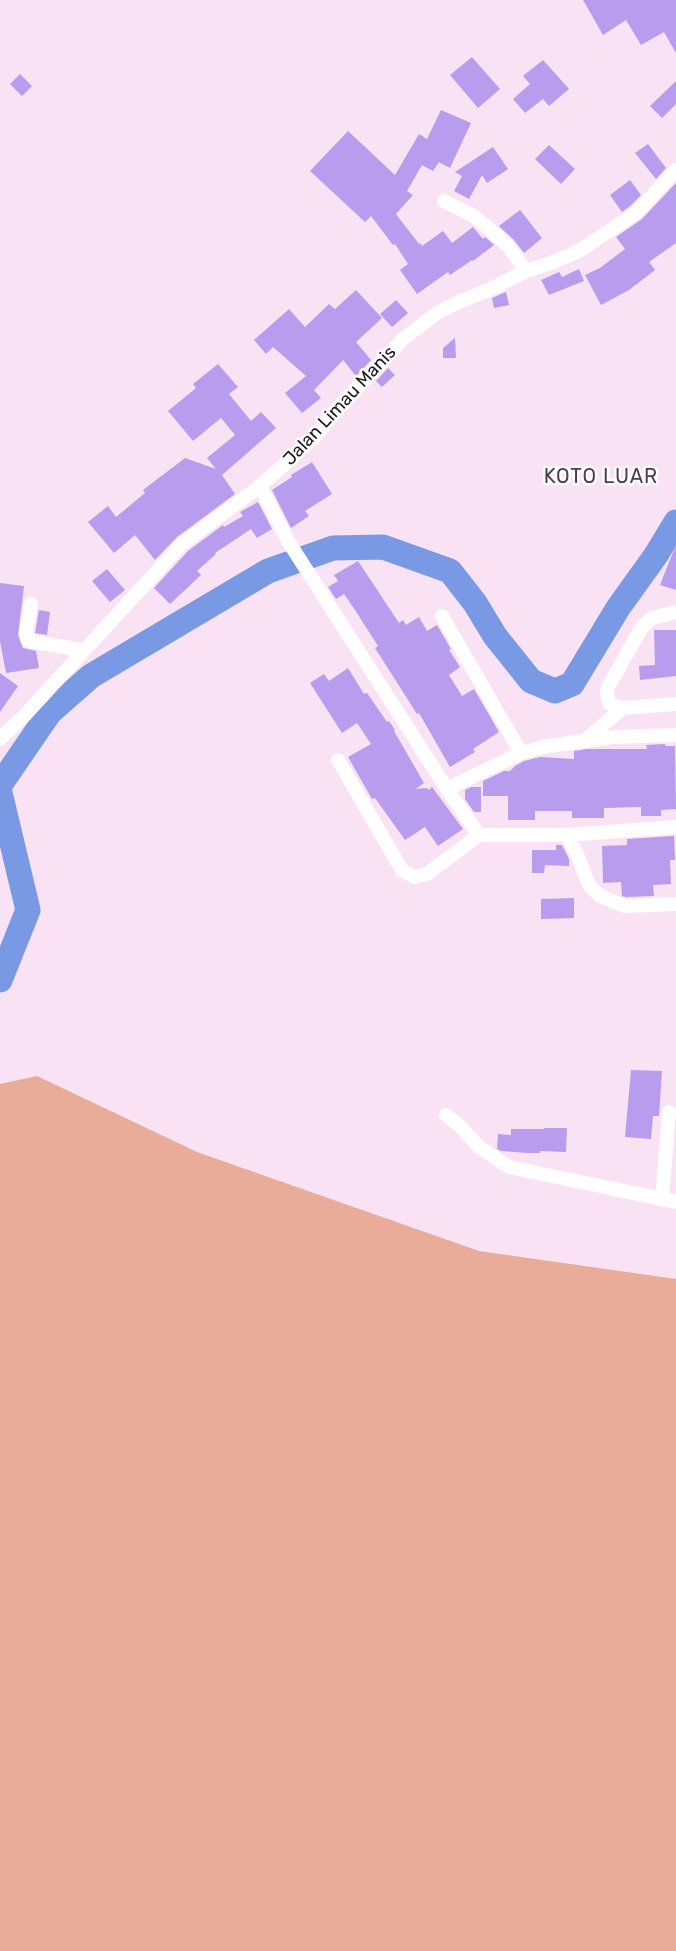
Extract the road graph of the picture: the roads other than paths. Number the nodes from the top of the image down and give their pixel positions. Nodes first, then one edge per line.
1 (676, 170) edge
2 (444, 201) dead end
3 (526, 271) junction
4 (260, 486) junction
5 (30, 604) dead end
6 (676, 612) edge
7 (442, 616) dead end
8 (83, 650) junction
9 (676, 704) edge
10 (623, 708) junction
11 (676, 735) edge
12 (0, 739) edge
13 (584, 741) junction
14 (521, 753) junction
15 (338, 760) dead end
16 (447, 789) junction
17 (676, 828) edge
18 (479, 836) junction
19 (566, 836) junction
20 (676, 904) edge
21 (669, 1112) dead end
22 (446, 1115) dead end
23 (669, 1201) edge

1 - 3 street, Jalan Limau Manis
2 - 3 street
3 - 4 street, Jalan Limau Manis
4 - 8 street, Jalan Limau Manis
4 - 16 street
5 - 8 street
6 - 10 street
7 - 14 street
8 - 12 street, Jalan Limau Manis
9 - 10 street
10 - 13 street
11 - 13 street
13 - 14 street
14 - 16 street
15 - 18 street
16 - 18 street
17 - 19 street
18 - 19 street
19 - 20 street
21 - 23 street
22 - 23 street

